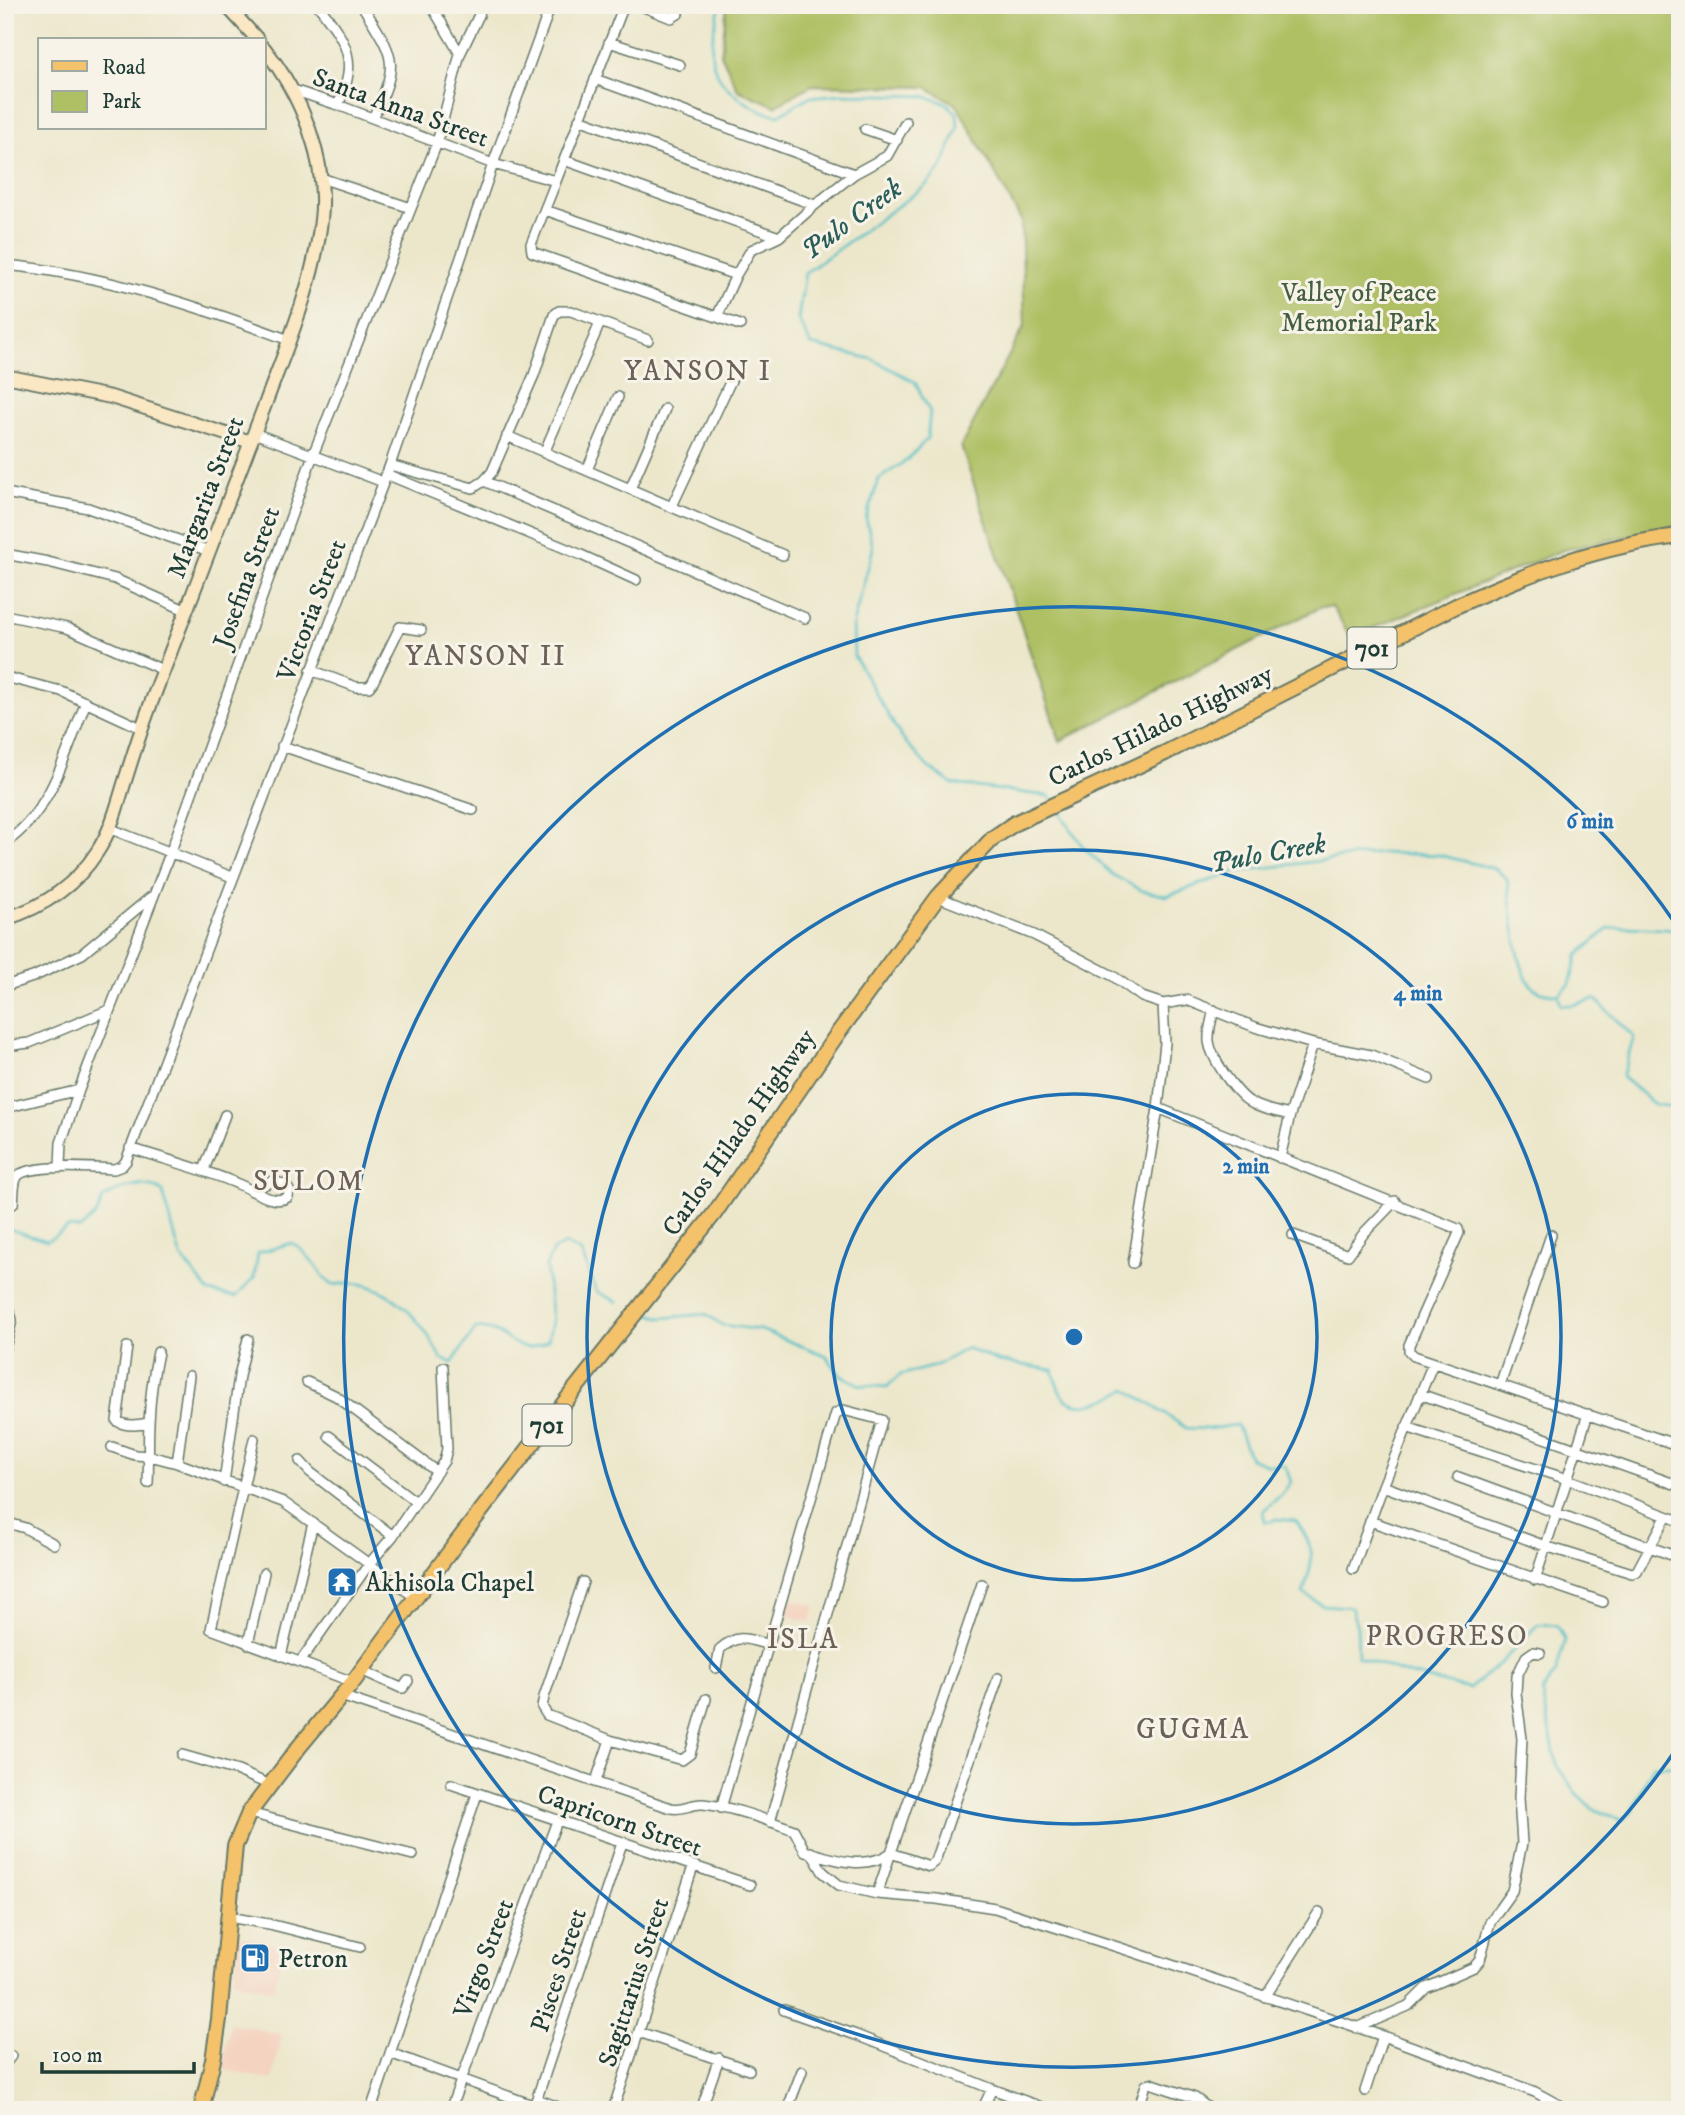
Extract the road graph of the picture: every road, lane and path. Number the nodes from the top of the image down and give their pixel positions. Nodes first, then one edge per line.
1 (226, 5) edge
2 (318, 5) edge
3 (362, 5) edge
4 (431, 5) edge
5 (481, 5) edge
6 (551, 5) edge
7 (624, 5) edge
8 (639, 5) edge
9 (679, 5) edge
10 (256, 38) edge
11 (609, 41) junction
12 (266, 51) edge
13 (460, 54) junction
14 (680, 65) dead end
15 (595, 79) junction
16 (293, 90) junction
17 (338, 105) junction
18 (373, 118) junction
19 (579, 119) junction
20 (906, 122) dead end
21 (865, 129) dead end
22 (897, 140) junction
23 (438, 143) junction
24 (564, 160) junction
25 (493, 164) junction
26 (854, 174) junction
27 (321, 178) junction
28 (556, 181) junction
29 (815, 205) junction
30 (411, 208) junction
31 (545, 210) junction
32 (779, 237) junction
33 (5, 265) edge
34 (736, 275) junction
35 (717, 317) junction
36 (600, 323) junction
37 (740, 325) dead end
38 (289, 340) junction
39 (648, 340) dead end
40 (5, 376) edge
41 (733, 376) dead end
42 (618, 397) dead end
43 (665, 409) dead end
44 (507, 436) junction
45 (253, 437) junction
46 (544, 453) junction
47 (313, 455) junction
48 (587, 470) junction
49 (386, 474) junction
50 (484, 481) junction
51 (629, 489) junction
52 (5, 494) edge
53 (673, 506) junction
54 (1680, 536) edge
55 (209, 551) junction
56 (5, 554) edge
57 (783, 555) dead end
58 (636, 580) dead end
59 (186, 610) junction
60 (5, 615) edge
61 (805, 618) dead end
62 (421, 630) dead end
63 (163, 670) junction
64 (311, 670) junction
65 (5, 677) edge
66 (86, 702) junction
67 (141, 728) junction
68 (282, 746) junction
69 (473, 810) dead end
70 (111, 829) junction
71 (5, 842) edge
72 (171, 851) junction
73 (232, 877) junction
74 (152, 896) junction
75 (938, 897) junction
76 (5, 919) edge
77 (5, 986) edge
78 (1163, 1004) junction
79 (109, 1010) junction
80 (1214, 1010) junction
81 (1312, 1044) junction
82 (5, 1046) edge
83 (1429, 1079) dead end
84 (79, 1090) junction
85 (5, 1108) edge
86 (1158, 1108) junction
87 (225, 1115) dead end
88 (1290, 1115) junction
89 (130, 1148) junction
90 (1280, 1157) junction
91 (60, 1166) junction
92 (204, 1170) junction
93 (253, 1191) dead end
94 (1395, 1201) junction
95 (13, 1204) dead end
96 (1293, 1235) dead end
97 (1551, 1235) dead end
98 (1133, 1264) dead end
99 (5, 1312) edge
100 (248, 1339) dead end
101 (127, 1346) dead end
102 (5, 1348) edge
103 (158, 1352) dead end
104 (1433, 1363) junction
105 (443, 1367) dead end
106 (189, 1377) dead end
107 (307, 1382) dead end
108 (1500, 1385) junction
109 (1420, 1394) junction
110 (1588, 1414) junction
111 (149, 1423) junction
112 (1406, 1427) junction
113 (330, 1436) dead end
114 (254, 1439) dead end
115 (1680, 1446) edge
116 (112, 1447) dead end
117 (1577, 1450) junction
118 (150, 1456) junction
119 (300, 1461) dead end
120 (177, 1463) junction
121 (437, 1472) junction
122 (1458, 1477) dead end
123 (1567, 1479) junction
124 (224, 1482) junction
125 (148, 1483) dead end
126 (1383, 1486) junction
127 (1680, 1486) edge
128 (242, 1488) junction
129 (416, 1502) junction
130 (1556, 1512) junction
131 (1666, 1517) junction
132 (1370, 1521) junction
133 (1680, 1521) edge
134 (5, 1522) edge
135 (313, 1523) junction
136 (393, 1536) junction
137 (54, 1544) dead end
138 (1545, 1546) junction
139 (1649, 1549) junction
140 (1680, 1558) edge
141 (369, 1564) junction
142 (1353, 1569) dead end
143 (264, 1573) dead end
144 (1535, 1580) junction
145 (583, 1582) dead end
146 (982, 1584) dead end
147 (415, 1597) junction
148 (1603, 1602) dead end
149 (248, 1644) junction
150 (769, 1645) junction
151 (1540, 1653) dead end
152 (281, 1656) junction
153 (300, 1661) junction
154 (716, 1668) dead end
155 (357, 1676) junction
156 (998, 1678) dead end
157 (408, 1681) dead end
158 (341, 1696) junction
159 (706, 1699) dead end
160 (610, 1740) junction
161 (182, 1755) dead end
162 (596, 1781) junction
163 (451, 1784) dead end
164 (270, 1785) junction
165 (477, 1794) junction
166 (721, 1808) junction
167 (249, 1813) junction
168 (557, 1821) junction
169 (770, 1822) junction
170 (622, 1843) junction
171 (811, 1852) junction
172 (891, 1853) junction
173 (413, 1855) dead end
174 (693, 1867) junction
175 (750, 1885) dead end
176 (877, 1894) junction
177 (1319, 1912) dead end
178 (228, 1917) junction
179 (360, 1947) dead end
180 (1265, 1997) junction
181 (784, 2010) dead end
182 (1357, 2028) junction
183 (639, 2032) junction
184 (1382, 2036) junction
185 (390, 2053) junction
186 (719, 2058) junction
187 (749, 2070) dead end
188 (802, 2071) dead end
189 (460, 2080) junction
190 (992, 2089) junction
191 (1365, 2091) dead end
192 (535, 2105) edge
193 (201, 2110) edge
194 (371, 2110) edge
195 (450, 2110) edge
196 (566, 2110) edge
197 (612, 2110) edge
198 (701, 2110) edge
199 (787, 2110) edge
200 (982, 2110) edge
201 (1049, 2110) edge
202 (1138, 2110) edge
203 (1211, 2110) edge
204 (1568, 2110) edge

1 - 10 street
2 - 17 street
3 - 18 street
4 - 13 street
5 - 13 street, Josefina Street
6 - 25 street, Victoria Street
7 - 11 street
8 - 9 street
11 - 14 street
11 - 15 street
12 - 16 street, Margarita Street
13 - 23 street, Josefina Street
15 - 19 street
15 - 26 street
16 - 17 street, Santa Anna Street
16 - 27 street, Margarita Street
17 - 18 street, Santa Anna Street
18 - 23 street, Santa Anna Street
19 - 24 street
19 - 29 street
20 - 22 street
21 - 22 street
22 - 26 street
23 - 25 street, Santa Anna Street
23 - 30 street, Josefina Street
24 - 28 street
24 - 32 street
25 - 28 street, Santa Anna Street
25 - 49 street, Victoria Street
26 - 29 street
27 - 30 street
27 - 38 street, Margarita Street
28 - 31 street
29 - 32 street
30 - 47 street, Josefina Street
31 - 34 street
31 - 35 street
32 - 34 street
33 - 38 street
34 - 35 street
35 - 37 street
36 - 39 street
36 - 44 street
36 - 46 street
38 - 45 street, Margarita Street
40 - 45 street
41 - 53 street
42 - 48 street
43 - 51 street
44 - 46 street
44 - 50 street
45 - 47 street
45 - 55 street, Margarita Street
46 - 48 street
47 - 49 street
47 - 72 street, Josefina Street
48 - 51 street
49 - 50 street
49 - 58 street
49 - 64 street, Victoria Street
50 - 61 street
51 - 53 street
52 - 55 street
53 - 57 street
54 - 75 main road, Carlos Hilado Highway / 701
55 - 59 street, Margarita Street
56 - 59 street
59 - 63 street, Margarita Street
60 - 63 street
62 - 64 street
63 - 67 street, Margarita Street
64 - 68 street, Victoria Street
65 - 66 street
66 - 67 street
66 - 71 street
67 - 70 street, Margarita Street
68 - 69 street
68 - 73 street, Victoria Street
70 - 72 street
70 - 76 street, Margarita Street
72 - 73 street
72 - 74 street, Josefina Street
73 - 89 street, Victoria Street
74 - 77 street
74 - 79 street, Josefina Street
75 - 78 street
75 - 147 main road, Carlos Hilado Highway / 701
78 - 80 street
78 - 86 street
79 - 82 street
79 - 84 street, Josefina Street
80 - 81 street
80 - 88 street
81 - 83 street
81 - 88 street
84 - 85 street
84 - 91 street, Josefina Street
86 - 90 street
86 - 98 street
87 - 92 street
88 - 90 street
89 - 91 street, Victoria Street
89 - 92 street
90 - 94 street
91 - 95 street
92 - 93 street
94 - 96 street
94 - 104 street
97 - 108 street
99 - 102 street
100 - 124 street
101 - 111 street
103 - 111 street
104 - 108 street
104 - 109 street
105 - 121 street
106 - 120 street
107 - 121 street
108 - 110 street
109 - 112 street
109 - 117 street
110 - 115 street
110 - 117 street
111 - 118 street
112 - 123 street
112 - 126 street
113 - 129 street
114 - 128 street
116 - 118 street
117 - 123 street
117 - 127 street
118 - 120 street
118 - 125 street
119 - 136 street
120 - 124 street
121 - 129 street
122 - 130 street
123 - 130 street
123 - 131 street
124 - 128 street
126 - 132 street
126 - 138 street
128 - 135 street
128 - 149 street
129 - 136 street
130 - 138 street
130 - 139 street
131 - 133 street
131 - 139 street
132 - 142 street
132 - 144 street
134 - 137 street
135 - 141 street
135 - 152 street
136 - 141 street
138 - 139 street
138 - 144 street
139 - 140 street
141 - 147 street
141 - 153 street
143 - 149 street
144 - 148 street
145 - 160 street
146 - 172 street
147 - 155 main road, Carlos Hilado Highway / 701
149 - 152 street
150 - 154 street
150 - 166 street
150 - 169 street
151 - 182 street
152 - 153 street
153 - 155 street
155 - 157 street
155 - 158 main road, Carlos Hilado Highway / 701
156 - 172 street
158 - 162 street
158 - 164 main road, Carlos Hilado Highway / 701
159 - 160 street
160 - 162 street
161 - 164 street
162 - 166 street
163 - 165 street, Capricorn Street
164 - 167 main road, Carlos Hilado Highway / 701
165 - 168 street, Capricorn Street
165 - 185 street
166 - 169 street
167 - 173 street
167 - 178 main road, Carlos Hilado Highway / 701
168 - 170 street, Capricorn Street
168 - 189 street, Virgo Street
169 - 171 street
170 - 174 street, Capricorn Street
170 - 192 street, Pisces Street
171 - 172 street
171 - 176 street
172 - 176 street
174 - 175 street, Capricorn Street
174 - 183 street, Sagittarius Street
176 - 180 street
177 - 180 street
178 - 179 street
178 - 193 main road, Carlos Hilado Highway / 701
180 - 182 street
181 - 190 street
182 - 184 street
183 - 186 street
183 - 197 street, Sagittarius Street
184 - 191 street
184 - 204 street
185 - 189 street
185 - 194 street
186 - 187 street
186 - 198 street
188 - 199 street
189 - 192 street
189 - 195 street, Virgo Street
190 - 200 street
190 - 201 street
192 - 196 street
202 - 203 street

